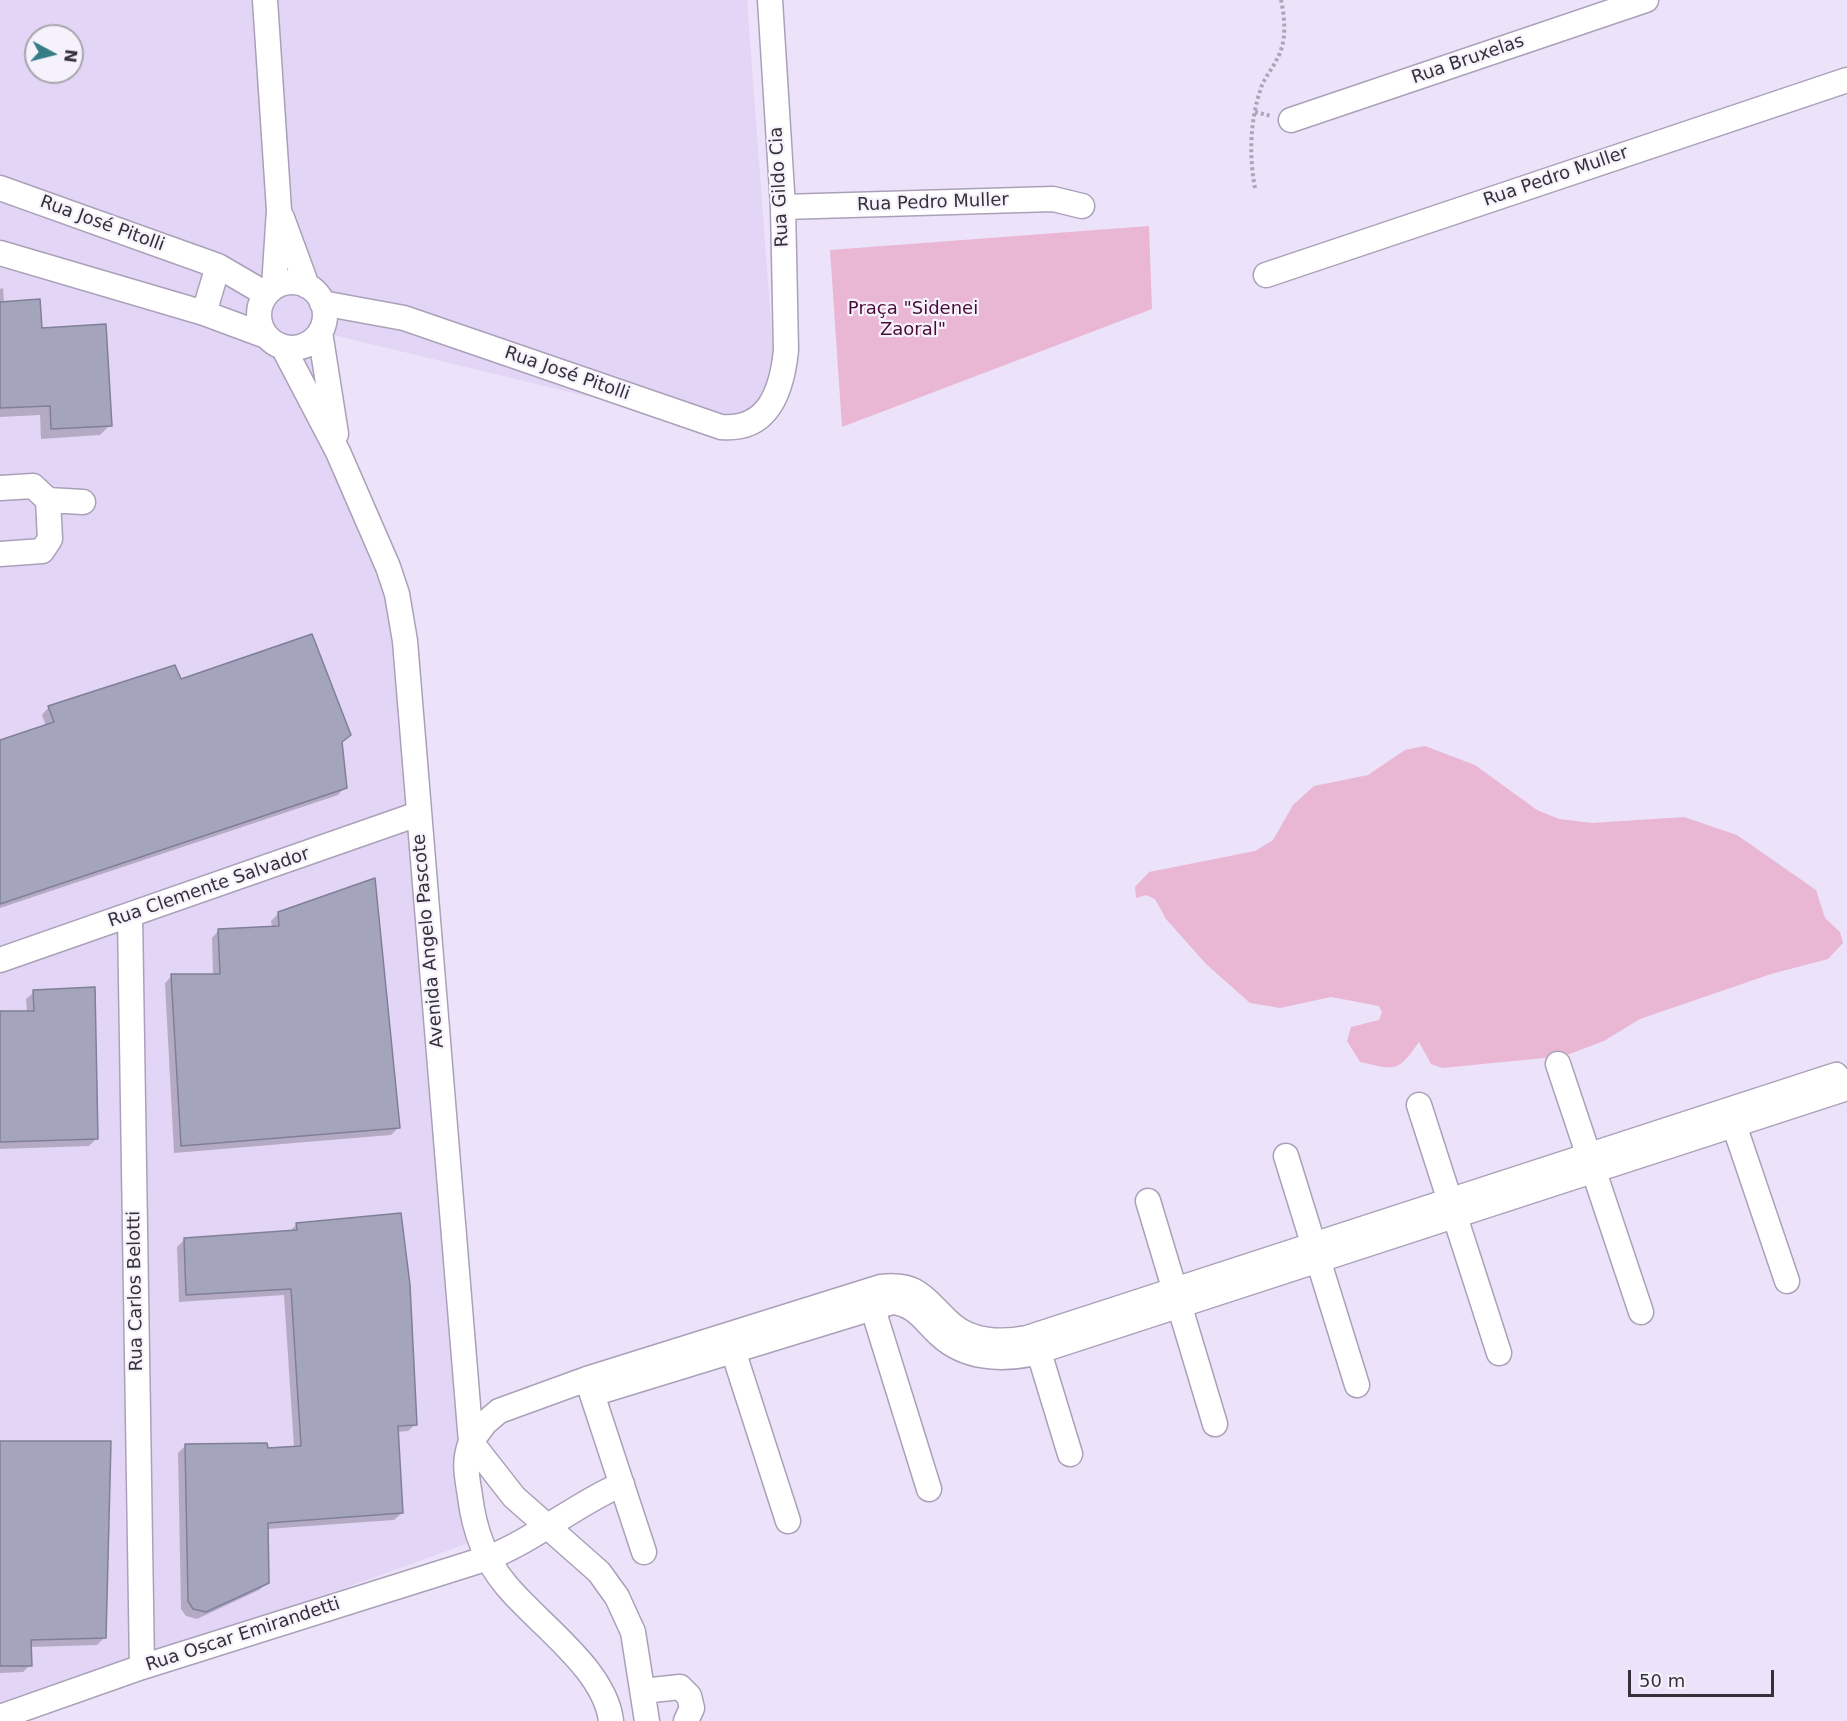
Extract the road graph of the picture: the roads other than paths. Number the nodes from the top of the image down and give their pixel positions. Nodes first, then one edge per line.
1 (265, 0) edge
2 (770, 0) edge
3 (1646, 0) edge
4 (1847, 80) edge
5 (1291, 120) dead end
6 (0, 188) edge
7 (1082, 206) dead end
8 (783, 207) junction
9 (279, 210) junction
10 (0, 253) edge
11 (218, 266) junction
12 (1266, 275) dead end
13 (270, 291) junction
14 (315, 294) junction
15 (204, 313) junction
16 (320, 332) junction
17 (274, 341) junction
18 (783, 374) joint
19 (338, 452) junction
20 (0, 488) edge
21 (48, 500) junction
22 (83, 502) dead end
23 (0, 554) edge
24 (418, 814) junction
25 (130, 915) junction
26 (0, 960) edge
27 (1558, 1064) dead end
28 (1419, 1105) dead end
29 (1286, 1156) dead end
30 (1591, 1163) junction
31 (1148, 1201) dead end
32 (1452, 1208) junction
33 (1316, 1253) junction
34 (1786, 1281) dead end
35 (1177, 1298) junction
36 (870, 1299) junction
37 (1641, 1312) dead end
38 (730, 1342) junction
39 (1036, 1344) junction
40 (1499, 1353) dead end
41 (1357, 1385) dead end
42 (590, 1386) junction
43 (1215, 1424) dead end
44 (471, 1442) junction
45 (1070, 1454) dead end
46 (622, 1484) junction
47 (929, 1489) dead end
48 (788, 1521) dead end
49 (549, 1526) junction
50 (644, 1552) dead end
51 (488, 1558) junction
52 (142, 1667) junction
53 (643, 1691) junction
54 (0, 1718) edge
55 (611, 1721) edge
56 (647, 1721) edge
57 (686, 1721) edge

1 - 9 street
2 - 8 street, Rua Gildo Cia
3 - 5 street, Rua Bruxelas
4 - 12 street, Rua Pedro Muller
6 - 11 street, Rua José Pitolli
7 - 8 street, Rua Pedro Muller
8 - 18 street, Rua Gildo Cia
9 - 13 street
9 - 14 street
10 - 15 street
11 - 13 street, Rua José Pitolli
11 - 15 street
13 - 14 street
13 - 17 street
14 - 16 street
14 - 18 street, Rua José Pitolli
15 - 17 street
16 - 17 street
16 - 19 street, Avenida Angelo Pascote
17 - 19 street, Avenida Angelo Pascote
19 - 24 street, Avenida Angelo Pascote
20 - 21 street
21 - 22 street
21 - 23 street
24 - 25 street, Rua Clemente Salvador
24 - 44 street, Avenida Angelo Pascote
25 - 26 street, Rua Clemente Salvador
25 - 52 street, Rua Carlos Belotti
27 - 30 street
28 - 32 street
29 - 33 street
30 - 32 street
30 - 34 street
30 - 37 street
31 - 35 street
32 - 33 street
32 - 40 street
33 - 35 street
33 - 41 street
35 - 39 street
35 - 43 street
36 - 38 street
36 - 39 street
36 - 47 street
38 - 42 street
38 - 48 street
39 - 45 street
42 - 44 street
42 - 46 street
44 - 49 street
44 - 51 street, Avenida Angelo Pascote
46 - 49 street, Rua Oscar Emirandetti
46 - 50 street
49 - 51 street, Rua Oscar Emirandetti
49 - 53 street
51 - 52 street, Rua Oscar Emirandetti
51 - 55 street, Avenida Angelo Pascote
52 - 54 street, Rua Oscar Emirandetti
53 - 56 street
53 - 57 street

